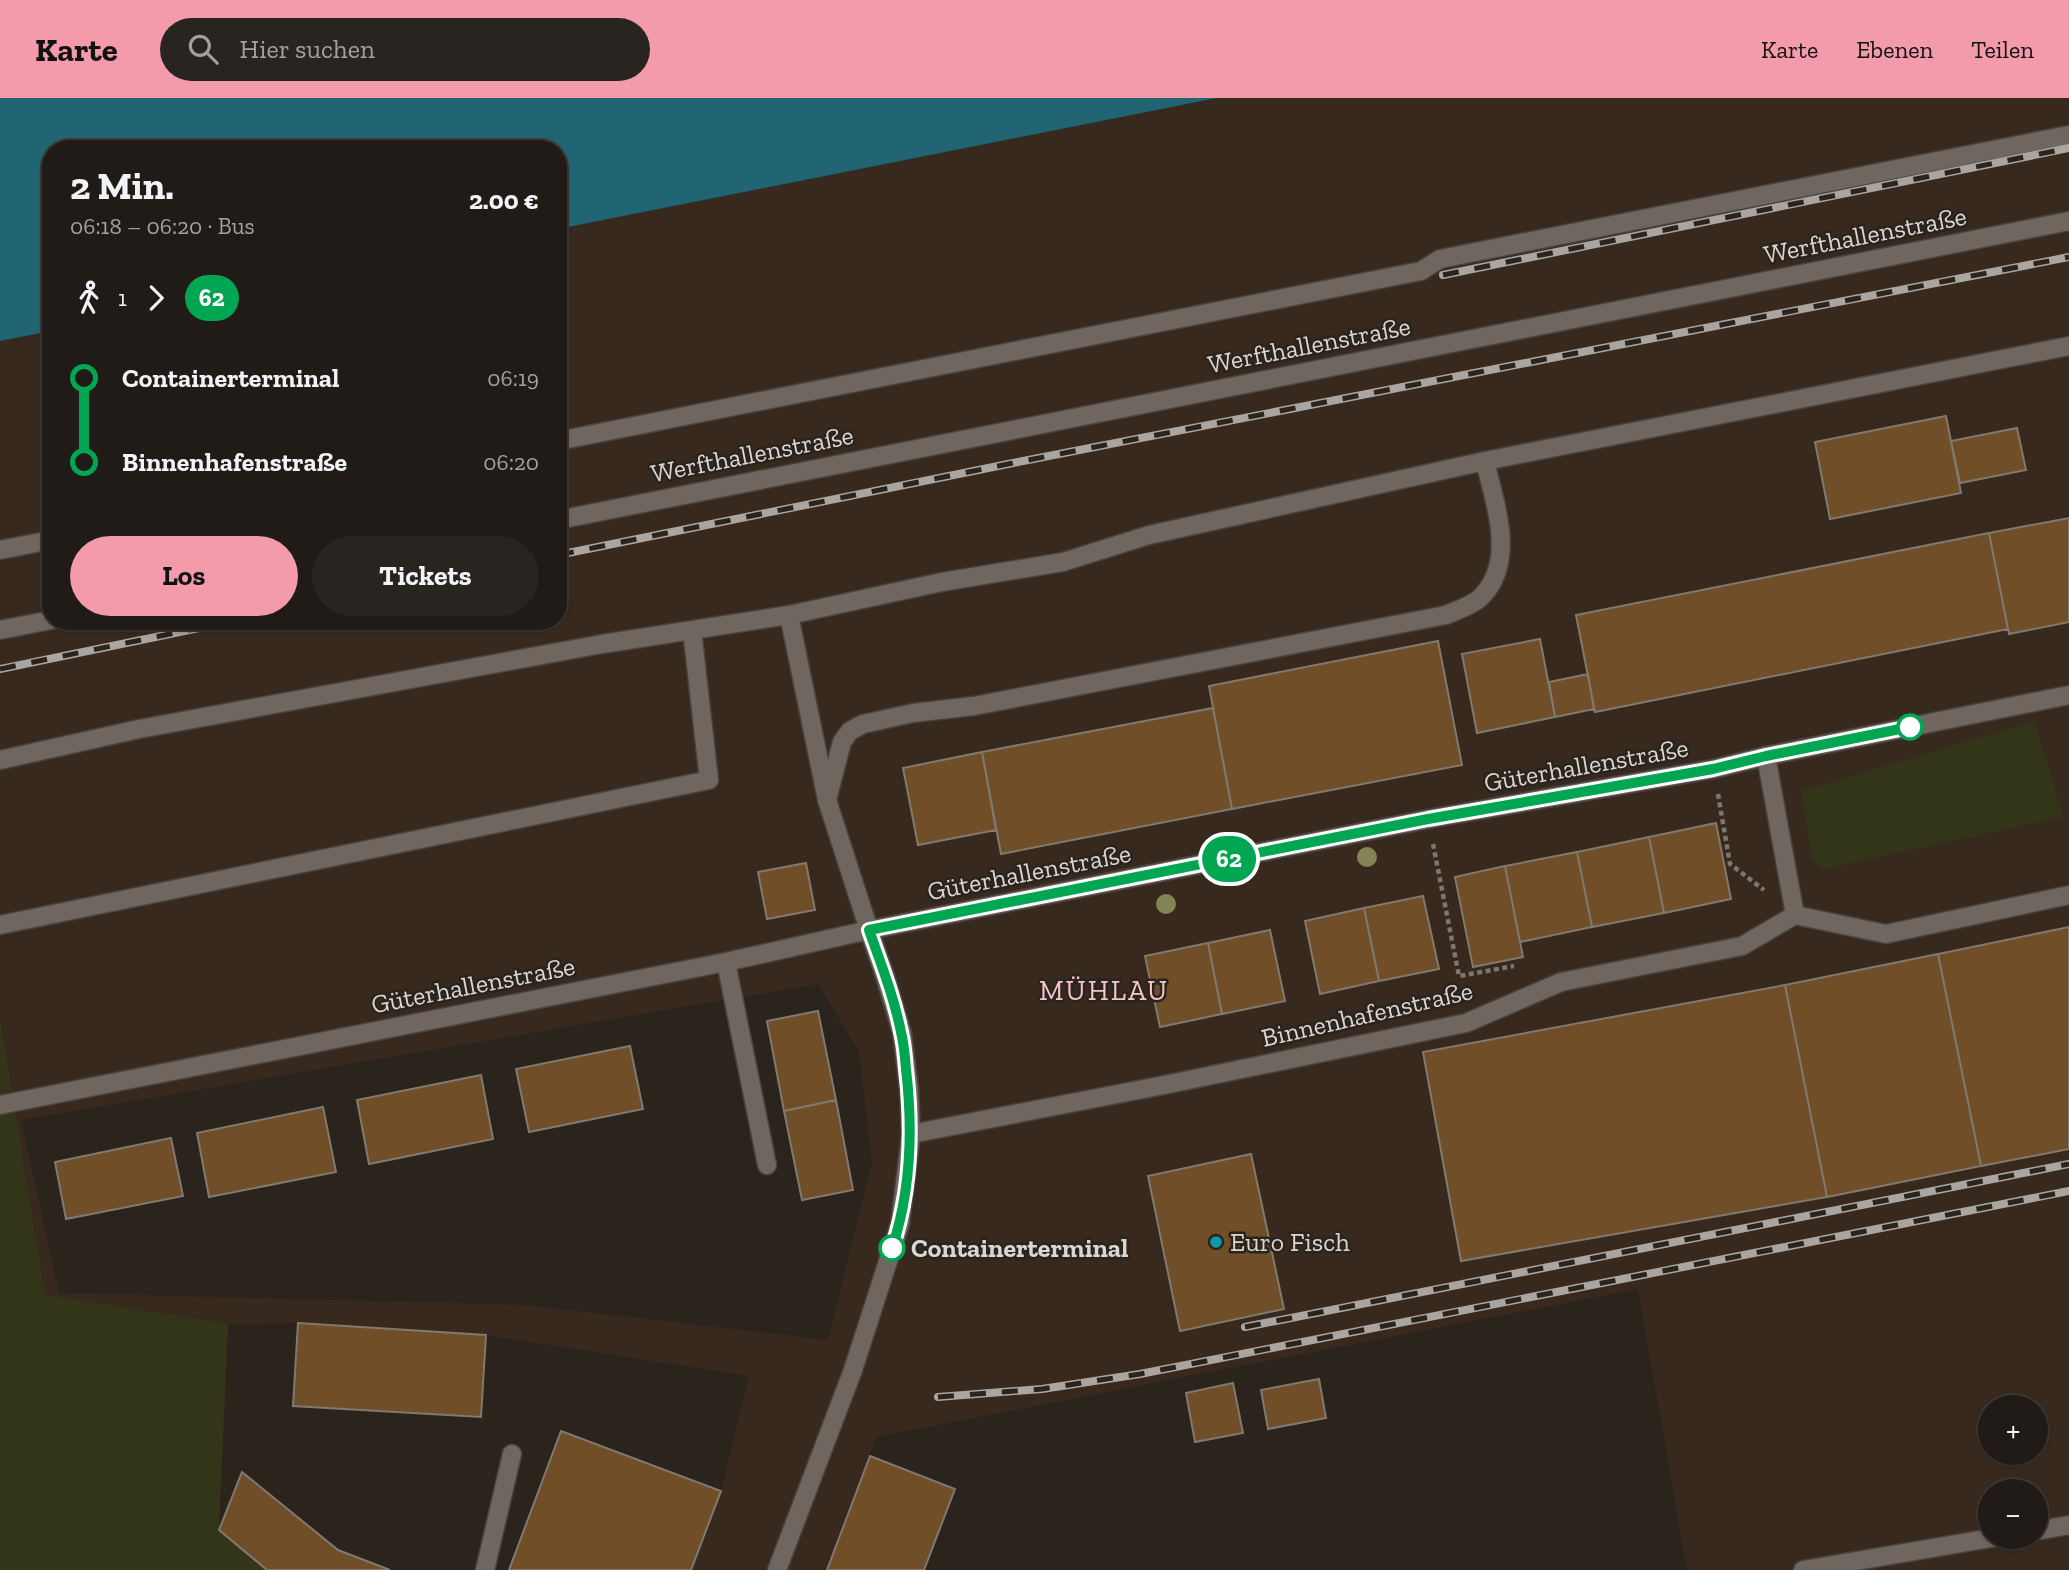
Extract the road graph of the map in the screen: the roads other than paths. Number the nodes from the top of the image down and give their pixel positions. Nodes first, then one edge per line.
1 (2069, 135) edge
2 (2069, 221) edge
3 (2069, 346) edge
4 (567, 439) edge
5 (1485, 461) junction
6 (567, 518) edge
7 (42, 542) edge
8 (0, 550) edge
9 (789, 615) junction
10 (42, 622) edge
11 (0, 630) edge
12 (692, 630) junction
13 (2069, 695) edge
14 (1766, 756) junction
15 (0, 760) edge
16 (827, 800) junction
17 (2069, 895) edge
18 (1795, 915) junction
19 (0, 925) edge
20 (869, 930) junction
21 (726, 962) junction
22 (0, 1105) edge
23 (911, 1135) junction
24 (767, 1165) dead end
25 (512, 1454) dead end
26 (2069, 1525) edge
27 (2048, 1529) edge
28 (1978, 1540) edge
29 (485, 1570) edge
30 (777, 1570) edge
31 (1803, 1570) edge

1 - 4 street
2 - 6 street, Werfthallenstraße
3 - 5 street
5 - 9 street
5 - 16 street
7 - 8 street
9 - 12 street
9 - 16 street
10 - 11 street
12 - 15 street
12 - 19 street
13 - 14 street, Güterhallenstraße
14 - 18 street
14 - 20 street, Güterhallenstraße
16 - 20 street
17 - 18 street
18 - 23 street, Binnenhafenstraße
20 - 21 street, Güterhallenstraße
20 - 23 street
21 - 22 street, Güterhallenstraße
21 - 24 street
23 - 30 street
25 - 29 street
26 - 27 street
28 - 31 street

